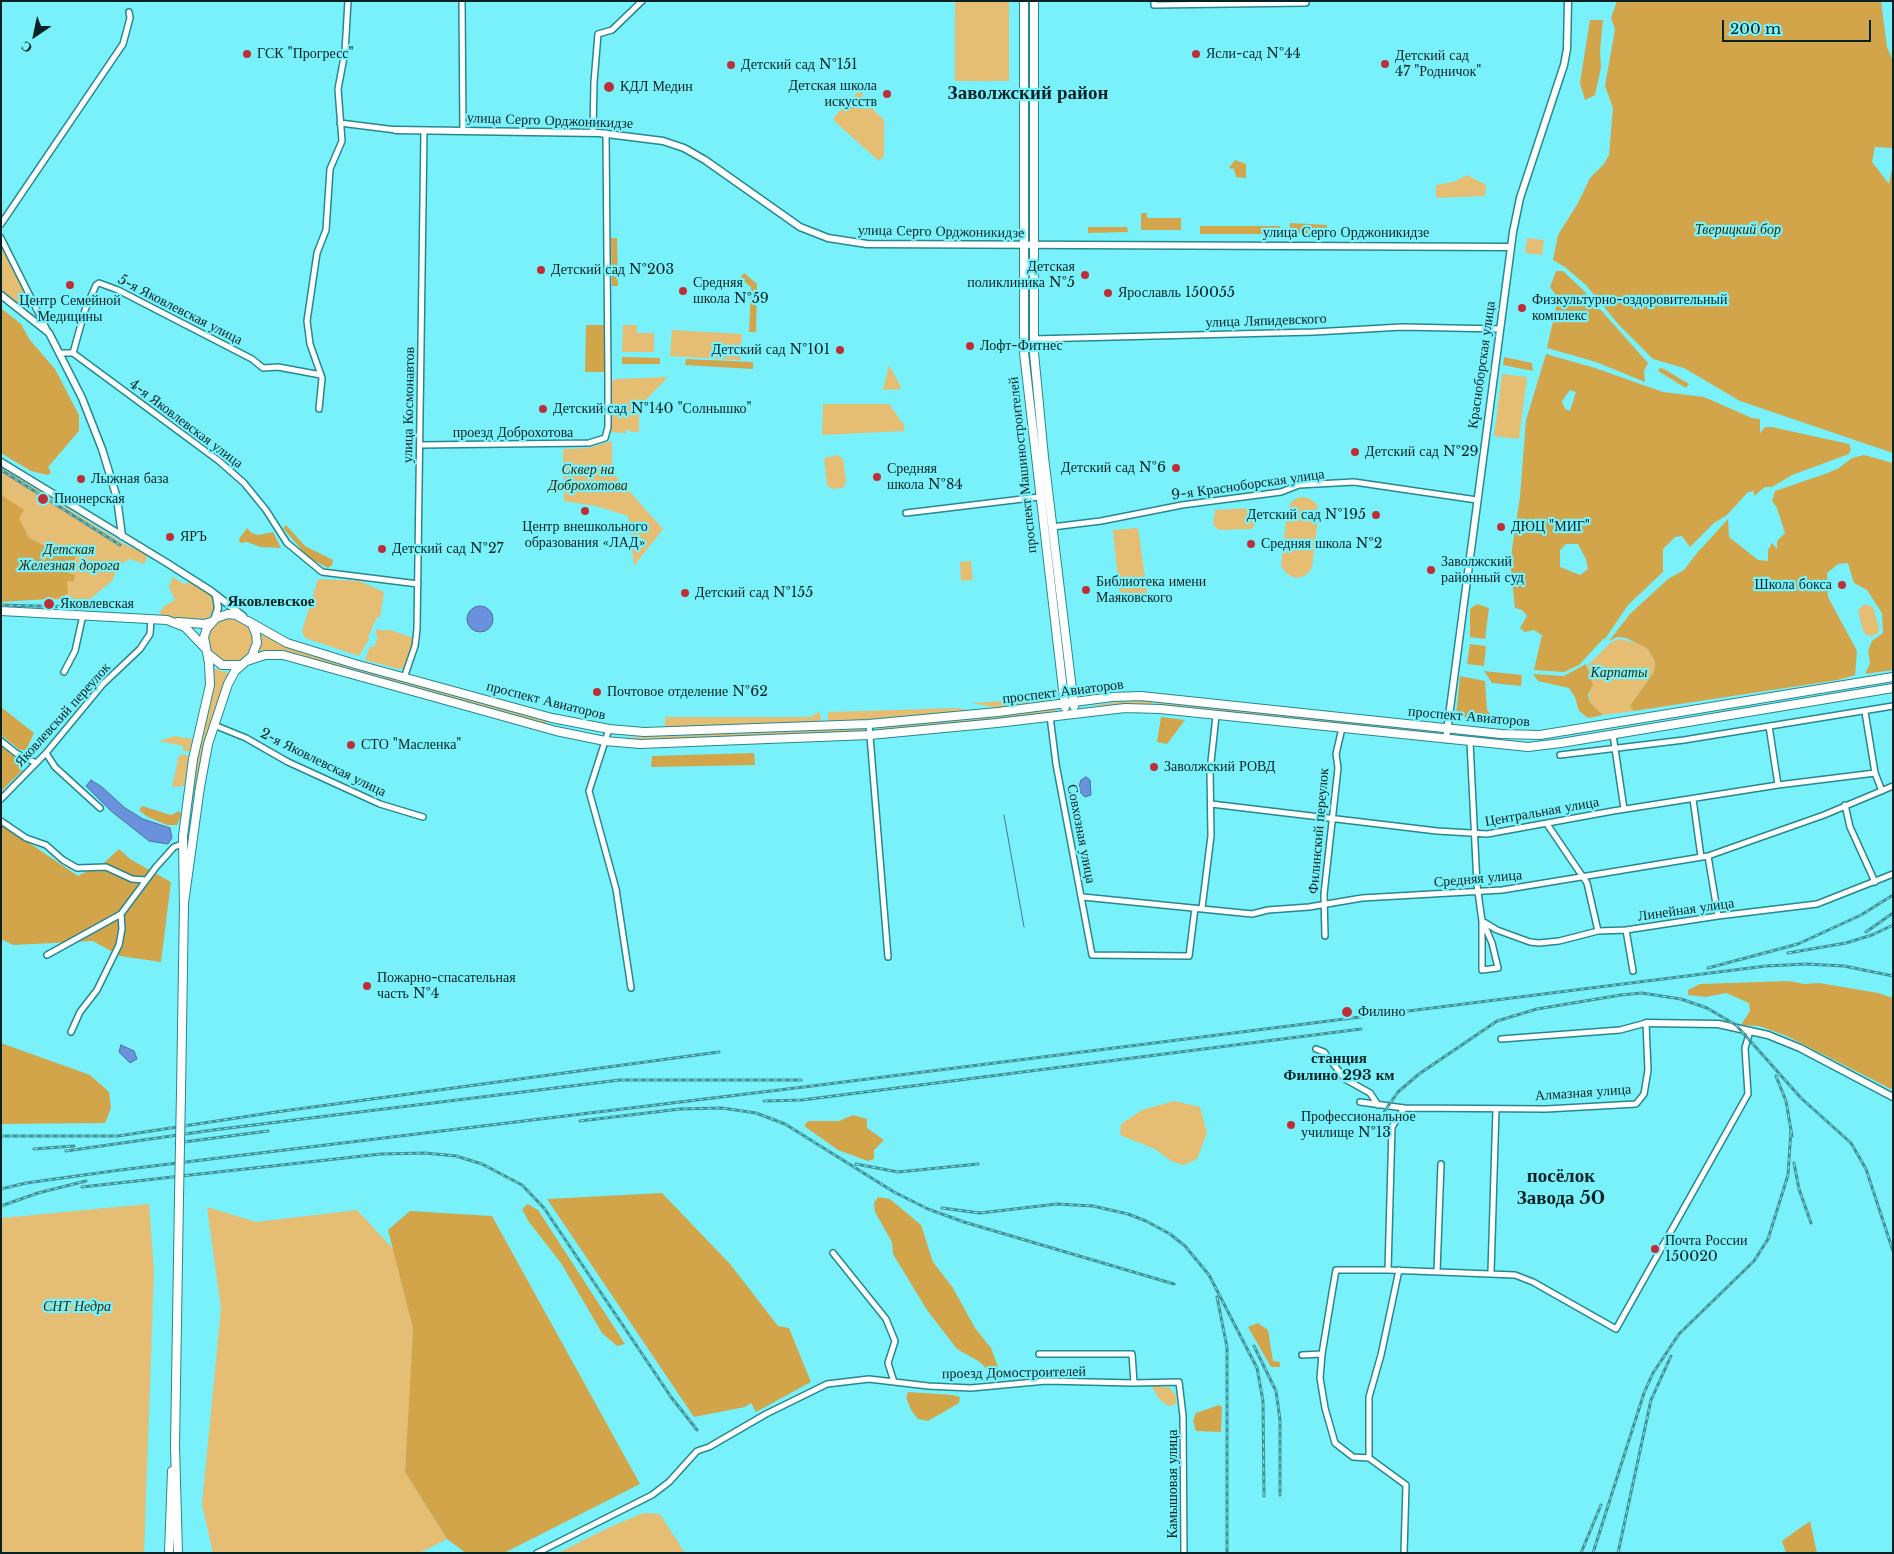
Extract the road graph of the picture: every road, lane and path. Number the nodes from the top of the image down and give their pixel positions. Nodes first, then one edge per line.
1 (348, 1) edge
2 (462, 1) edge
3 (642, 1) edge
4 (1024, 1) edge
5 (1034, 1) edge
6 (1154, 1) edge
7 (1568, 1) edge
8 (1306, 3) dead end
9 (130, 12) dead end
10 (340, 123) junction
11 (396, 130) joint
12 (424, 131) junction
13 (463, 131) junction
14 (593, 132) junction
15 (606, 133) junction
16 (1, 224) edge
17 (1, 238) edge
18 (1023, 246) junction
19 (1033, 246) junction
20 (1511, 247) junction
21 (1, 295) edge
22 (1500, 328) junction
23 (49, 333) junction
24 (1033, 339) junction
25 (59, 353) junction
26 (72, 353) junction
27 (321, 376) junction
28 (319, 410) dead end
29 (420, 445) junction
30 (1, 462) edge
31 (1039, 497) junction
32 (1477, 500) junction
33 (906, 513) dead end
34 (1052, 527) junction
35 (122, 536) junction
36 (418, 584) junction
37 (212, 591) junction
38 (1, 611) edge
39 (84, 615) junction
40 (151, 619) junction
41 (166, 620) junction
42 (247, 620) junction
43 (213, 621) junction
44 (206, 651) junction
45 (245, 662) junction
46 (64, 672) dead end
47 (1893, 677) edge
48 (404, 678) junction
49 (1893, 688) edge
50 (1074, 702) junction
51 (1064, 703) junction
52 (1893, 706) edge
53 (1865, 712) junction
54 (1075, 713) junction
55 (1066, 714) junction
56 (1050, 716) junction
57 (1216, 716) junction
58 (869, 724) junction
59 (214, 725) junction
60 (1769, 726) junction
61 (1342, 728) junction
62 (1447, 728) junction
63 (609, 729) junction
64 (1501, 734) junction
65 (870, 735) junction
66 (1612, 735) junction
67 (1446, 739) junction
68 (1, 741) edge
69 (606, 742) junction
70 (1470, 742) junction
71 (1500, 745) junction
72 (1615, 749) junction
73 (46, 753) junction
74 (1560, 755) dead end
75 (36, 763) junction
76 (1875, 773) junction
77 (1778, 785) junction
78 (1893, 786) edge
79 (1882, 791) junction
80 (1, 799) edge
81 (1693, 799) junction
82 (1211, 804) junction
83 (1845, 806) junction
84 (100, 808) dead end
85 (1624, 809) junction
86 (423, 817) dead end
87 (1332, 818) junction
88 (1, 821) edge
89 (1546, 824) junction
90 (1474, 834) junction
91 (182, 844) junction
92 (1708, 856) junction
93 (1701, 857) junction
94 (1893, 874) edge
95 (1583, 877) junction
96 (145, 880) junction
97 (1875, 882) junction
98 (1478, 892) junction
99 (1083, 896) junction
100 (1324, 904) junction
101 (1195, 908) junction
102 (1202, 908) junction
103 (184, 913) junction
104 (120, 914) junction
105 (1718, 916) junction
106 (1482, 922) junction
107 (1626, 930) junction
108 (1598, 931) junction
109 (1325, 936) dead end
110 (47, 955) dead end
111 (888, 956) dead end
112 (1633, 971) dead end
113 (632, 988) dead end
114 (1646, 1023) junction
115 (1750, 1031) junction
116 (71, 1032) dead end
117 (1501, 1039) dead end
118 (1316, 1049) dead end
119 (1893, 1097) edge
120 (1360, 1102) dead end
121 (1378, 1105) junction
122 (1404, 1108) junction
123 (1496, 1109) junction
124 (1441, 1164) dead end
125 (833, 1253) dead end
126 (1388, 1270) junction
127 (1399, 1270) junction
128 (1437, 1272) junction
129 (1491, 1272) junction
130 (1039, 1354) dead end
131 (1322, 1354) junction
132 (1302, 1355) dead end
133 (894, 1382) junction
134 (1179, 1382) joint
135 (1134, 1384) junction
136 (175, 1446) junction
137 (1369, 1458) junction
138 (170, 1553) edge
139 (178, 1553) edge
140 (537, 1553) edge
141 (1184, 1553) edge
142 (1404, 1553) edge

1 - 10 street
2 - 13 street
3 - 14 street
4 - 18 main road, проспект Машиностроителей
5 - 19 main road, проспект Машиностроителей
6 - 8 street
7 - 20 street, Красноборская улица
9 - 16 street
10 - 11 street, улица Серго Орджоникидзе
10 - 27 street
11 - 12 street, улица Серго Орджоникидзе
12 - 13 street, улица Серго Орджоникидзе
12 - 29 street, улица Космонавтов
13 - 14 street, улица Серго Орджоникидзе
14 - 15 street, улица Серго Орджоникидзе
15 - 18 street, улица Серго Орджоникидзе
15 - 29 street, проезд Доброхотова
17 - 23 street
18 - 19 street, улица Серго Орджоникидзе
18 - 31 main road, проспект Машиностроителей
19 - 20 street, улица Серго Орджоникидзе
19 - 24 main road, проспект Машиностроителей
20 - 22 street, Красноборская улица
21 - 23 street
22 - 24 street, улица Ляпидевского
22 - 32 street, Красноборская улица
23 - 25 street
24 - 34 main road, проспект Машиностроителей
25 - 26 street
25 - 35 street
26 - 27 street, 5-я Яковлевская улица
26 - 36 street, 4-я Яковлевская улица
27 - 28 street
29 - 36 street, улица Космонавтов
30 - 35 street
31 - 33 street
31 - 51 main road, проспект Машиностроителей
32 - 34 street, 9-я Красноборская улица
32 - 62 street, Красноборская улица
34 - 50 main road, проспект Машиностроителей
35 - 37 street
36 - 48 street, улица Космонавтов
37 - 42 street
37 - 43 street
38 - 39 main road
39 - 40 main road
39 - 46 street
40 - 41 main road
40 - 73 street, Яковлевский переулок
41 - 43 main road
41 - 44 main road
42 - 43 main road
42 - 45 main road
42 - 48 main road, проспект Авиаторов
43 - 44 main road
44 - 45 main road
44 - 91 main road
45 - 59 main road
45 - 69 main road, проспект Авиаторов
47 - 64 main road, проспект Авиаторов
48 - 63 main road, проспект Авиаторов
49 - 66 main road, проспект Авиаторов
50 - 51 main road, проспект Авиаторов
50 - 54 main road, проспект Машиностроителей
50 - 62 main road, проспект Авиаторов
51 - 55 main road, проспект Машиностроителей
51 - 58 main road, проспект Авиаторов
52 - 53 street
53 - 60 street
53 - 76 street
54 - 55 main road, проспект Авиаторов
54 - 57 main road, проспект Авиаторов
55 - 56 main road, проспект Авиаторов
56 - 65 main road, проспект Авиаторов
56 - 99 street, Совхозная улица
57 - 61 main road, проспект Авиаторов
57 - 82 street
58 - 63 main road, проспект Авиаторов
58 - 65 street
59 - 86 street, 2-я Яковлевская улица
59 - 103 main road
60 - 72 street
60 - 77 street
61 - 67 main road, проспект Авиаторов
61 - 87 street, Филинский переулок
62 - 64 main road, проспект Авиаторов
62 - 67 street, Красноборская улица
63 - 69 street
64 - 71 street
65 - 69 main road, проспект Авиаторов
65 - 111 street
66 - 71 main road, проспект Авиаторов
66 - 72 street
67 - 70 main road, проспект Авиаторов
68 - 75 street
69 - 113 street
70 - 71 main road, проспект Авиаторов
70 - 90 street
72 - 74 street
72 - 85 street
73 - 75 street, Яковлевский переулок
73 - 84 street
75 - 80 street, Яковлевский переулок
76 - 77 street, Центральная улица
76 - 79 street
77 - 81 street, Центральная улица
78 - 79 street, Средняя улица
79 - 83 street, Средняя улица
81 - 85 street, Центральная улица
81 - 93 street
82 - 87 street, Центральная улица
82 - 102 street
83 - 92 street, Средняя улица
83 - 97 street
85 - 89 street, Центральная улица
87 - 90 street, Центральная улица
87 - 100 street, Филинский переулок
88 - 96 street
89 - 90 street, Центральная улица
89 - 95 street
90 - 98 street
91 - 96 street
91 - 103 main road
92 - 93 street, Средняя улица
92 - 105 street
93 - 95 street, Средняя улица
94 - 97 street, Линейная улица
95 - 98 street, Средняя улица
95 - 108 street
96 - 104 street
97 - 105 street, Линейная улица
98 - 100 street, Средняя улица
98 - 106 street
99 - 101 street, Средняя улица
99 - 101 street, Совхозная улица
100 - 102 street, Средняя улица
100 - 109 street, Филинский переулок
101 - 102 street, Средняя улица
103 - 136 main road, bridge
104 - 110 street
104 - 116 street
105 - 107 street, Линейная улица
106 - 106 street
106 - 108 street, Линейная улица
107 - 108 street, Линейная улица
107 - 112 street
114 - 115 street
114 - 117 street
114 - 123 street, Алмазная улица
115 - 119 street
115 - 129 street
118 - 121 street
120 - 121 street, Алмазная улица
121 - 122 street, Алмазная улица
122 - 123 street, Алмазная улица
122 - 126 street
123 - 129 street
124 - 128 street
125 - 133 street
126 - 127 street
126 - 131 street
127 - 128 street
127 - 137 street
128 - 129 street
130 - 135 street
131 - 132 street
131 - 137 street
133 - 135 street, проезд Домостроителей
133 - 140 street, проезд Домостроителей
134 - 135 street, проезд Домостроителей
134 - 141 street, Камышовая улица
136 - 138 main road
136 - 139 main road
137 - 142 street

